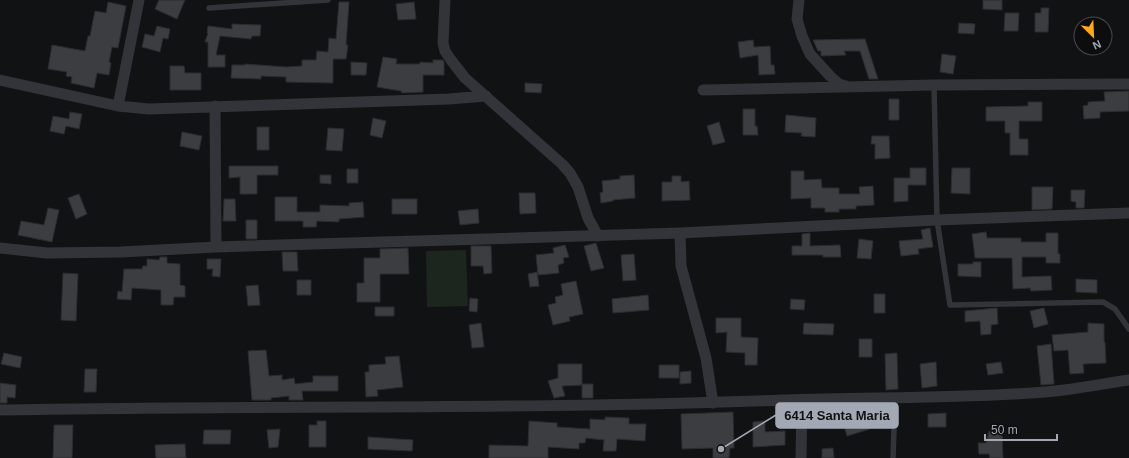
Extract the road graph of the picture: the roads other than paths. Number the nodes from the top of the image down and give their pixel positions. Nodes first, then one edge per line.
1 (139, 0) edge
2 (328, 0) edge
3 (444, 0) edge
4 (799, 0) edge
5 (209, 8) dead end
6 (0, 80) edge
7 (1129, 84) edge
8 (934, 85) junction
9 (851, 87) junction
10 (703, 90) dead end
11 (486, 96) junction
12 (118, 106) junction
13 (215, 106) junction
14 (1129, 213) edge
15 (937, 220) junction
16 (680, 233) junction
17 (598, 236) junction
18 (216, 247) junction
19 (0, 248) edge
20 (1129, 329) edge
21 (1129, 380) edge
22 (895, 399) junction
23 (802, 400) junction
24 (713, 403) junction
25 (0, 410) edge
26 (801, 458) edge
27 (893, 458) edge

1 - 12 street
2 - 5 lane
3 - 11 street
4 - 9 street
6 - 12 street
7 - 8 street
8 - 9 street
8 - 15 lane
9 - 10 street
11 - 13 street
11 - 17 street
12 - 13 street
13 - 18 street
14 - 15 street
15 - 16 street
15 - 20 lane
16 - 17 street
16 - 24 street
17 - 18 street
18 - 19 street
21 - 22 street
22 - 23 street
22 - 27 lane
23 - 24 street
23 - 26 street
24 - 25 street

